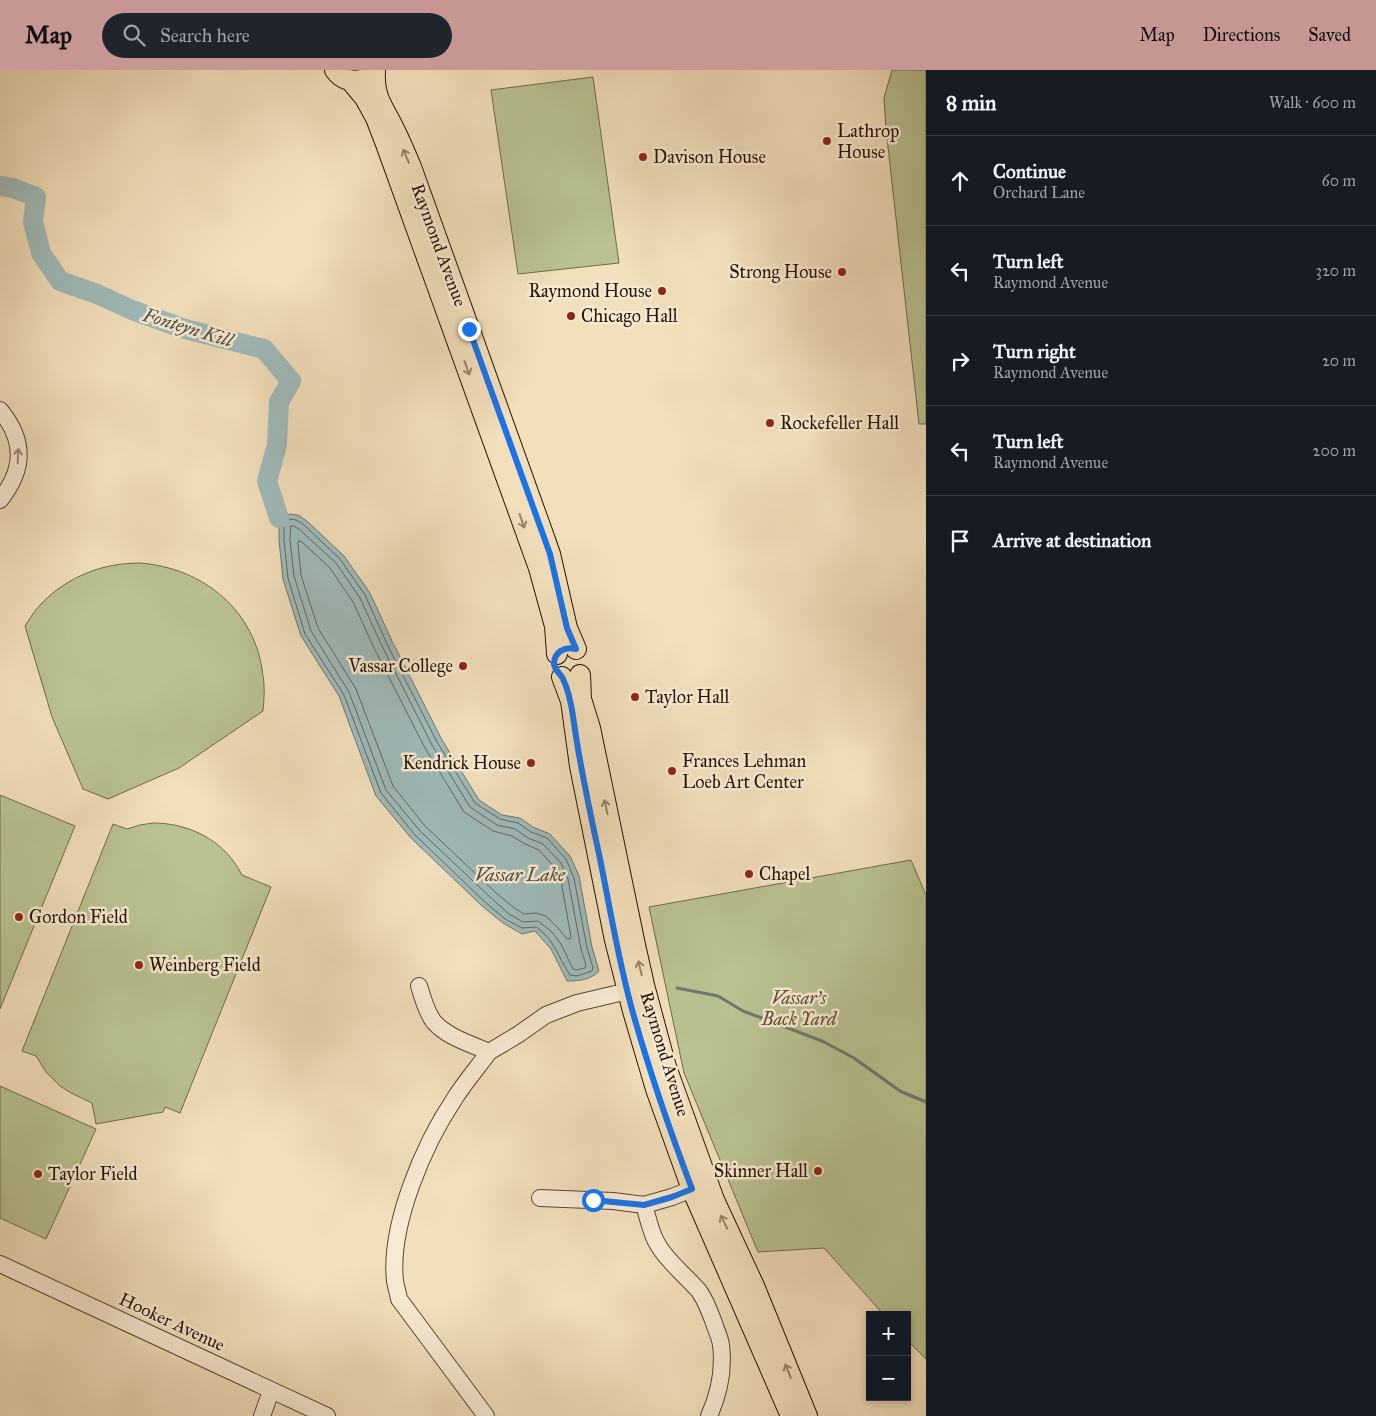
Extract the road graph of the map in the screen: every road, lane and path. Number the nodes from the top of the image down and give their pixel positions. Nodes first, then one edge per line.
1 (375, 71) edge
2 (343, 75) edge
3 (0, 410) edge
4 (0, 500) edge
5 (566, 652) junction
6 (571, 676) junction
7 (418, 986) dead end
8 (628, 991) junction
9 (489, 1052) junction
10 (692, 1189) junction
11 (540, 1198) dead end
12 (644, 1205) junction
13 (0, 1264) edge
14 (271, 1391) junction
15 (262, 1416) edge
16 (327, 1416) edge
17 (486, 1416) edge
18 (709, 1416) edge
19 (791, 1416) edge
20 (806, 1416) edge

1 - 2 main road
5 -> 1 main road, Raymond Avenue
2 -> 5 main road, Raymond Avenue
4 -> 3 street
5 - 6 main road, Raymond Avenue
5 - 6 main road, Raymond Avenue
6 - 8 main road, Raymond Avenue
20 -> 6 main road, Raymond Avenue
7 - 9 street
8 - 9 street
8 - 10 main road, Raymond Avenue
9 - 17 street
10 - 12 street
10 - 19 main road, Raymond Avenue
11 - 12 street
12 - 18 street
13 - 14 street, Hooker Avenue
14 - 15 street
14 - 16 street, Hooker Avenue

